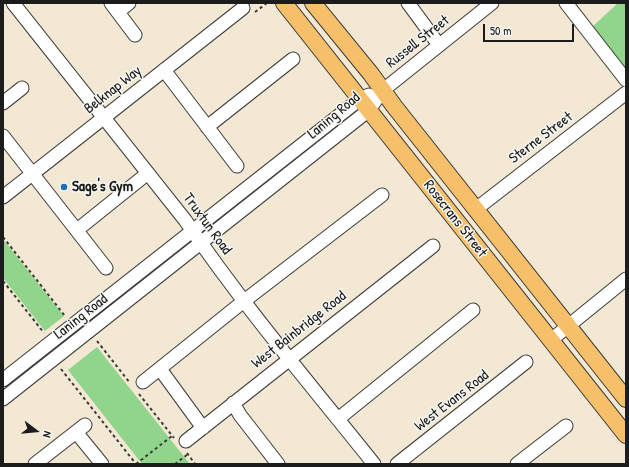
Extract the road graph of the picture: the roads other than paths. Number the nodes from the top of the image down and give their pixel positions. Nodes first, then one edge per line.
1 (9, 3) edge
2 (13, 3) edge
3 (129, 3) edge
4 (284, 3) edge
5 (314, 3) edge
6 (408, 3) edge
7 (492, 3) edge
8 (566, 3) edge
9 (3, 8) edge
10 (114, 8) edge
11 (242, 8) dead end
12 (135, 35) dead end
13 (439, 45) junction
14 (293, 59) dead end
15 (164, 70) junction
16 (626, 80) edge
17 (22, 88) dead end
18 (382, 90) junction
19 (626, 93) edge
20 (3, 103) edge
21 (364, 105) junction
22 (104, 117) junction
23 (207, 127) junction
24 (3, 136) edge
25 (237, 166) dead end
26 (33, 173) junction
27 (148, 173) junction
28 (382, 195) dead end
29 (3, 198) edge
30 (476, 209) junction
31 (77, 230) junction
32 (192, 231) junction
33 (201, 243) junction
34 (432, 246) dead end
35 (106, 268) dead end
36 (626, 279) edge
37 (244, 301) junction
38 (473, 310) dead end
39 (568, 326) junction
40 (551, 340) junction
41 (289, 359) junction
42 (526, 362) dead end
43 (160, 369) junction
44 (3, 380) edge
45 (138, 387) road end
46 (3, 399) edge
47 (626, 399) edge
48 (233, 403) junction
49 (338, 419) junction
50 (566, 426) dead end
51 (203, 428) junction
52 (626, 435) edge
53 (182, 444) road end
54 (35, 464) edge
55 (102, 464) edge
56 (278, 464) edge
57 (374, 464) edge
58 (397, 464) edge
59 (517, 464) edge

1 - 9 street
2 - 22 street, Truxtun Road
3 - 10 street
4 - 21 main road, Rosecrans Street
5 - 18 main road, Rosecrans Street
6 - 13 street
7 - 13 street, Russell Street
8 - 16 street
10 - 12 street
11 - 15 street, Belknap Way
13 - 18 street, Russell Street
14 - 23 street
15 - 22 street, Belknap Way
15 - 23 street
17 - 20 street
18 - 21 street, Laning Road
18 - 30 main road, Rosecrans Street
19 - 30 street, Sterne Street
21 - 32 street, Laning Road
21 - 33 street, Laning Road
21 - 40 main road, Rosecrans Street
22 - 26 street, Belknap Way
22 - 27 street, Truxtun Road
23 - 25 street
24 - 26 street
26 - 29 street, Belknap Way
26 - 31 street
27 - 31 street
27 - 32 street, Truxtun Road
28 - 37 street
30 - 39 main road, Rosecrans Street
31 - 35 street
32 - 33 street, Truxtun Road
32 - 44 street, Laning Road
33 - 37 street, Truxtun Road
33 - 46 street, Laning Road
34 - 41 street, West Bainbridge Road
36 - 39 street
37 - 41 street, Truxtun Road
37 - 43 street
38 - 49 street
39 - 40 street
39 - 47 main road, Rosecrans Street
40 - 52 main road, Rosecrans Street
41 - 48 street, West Bainbridge Road
41 - 49 street, Truxtun Road
42 - 58 street, West Evans Road
43 - 45 street
43 - 51 street
48 - 51 street, West Bainbridge Road
48 - 56 street
49 - 57 street, Truxtun Road
50 - 59 street
51 - 53 street, West Bainbridge Road
54 - 55 street

